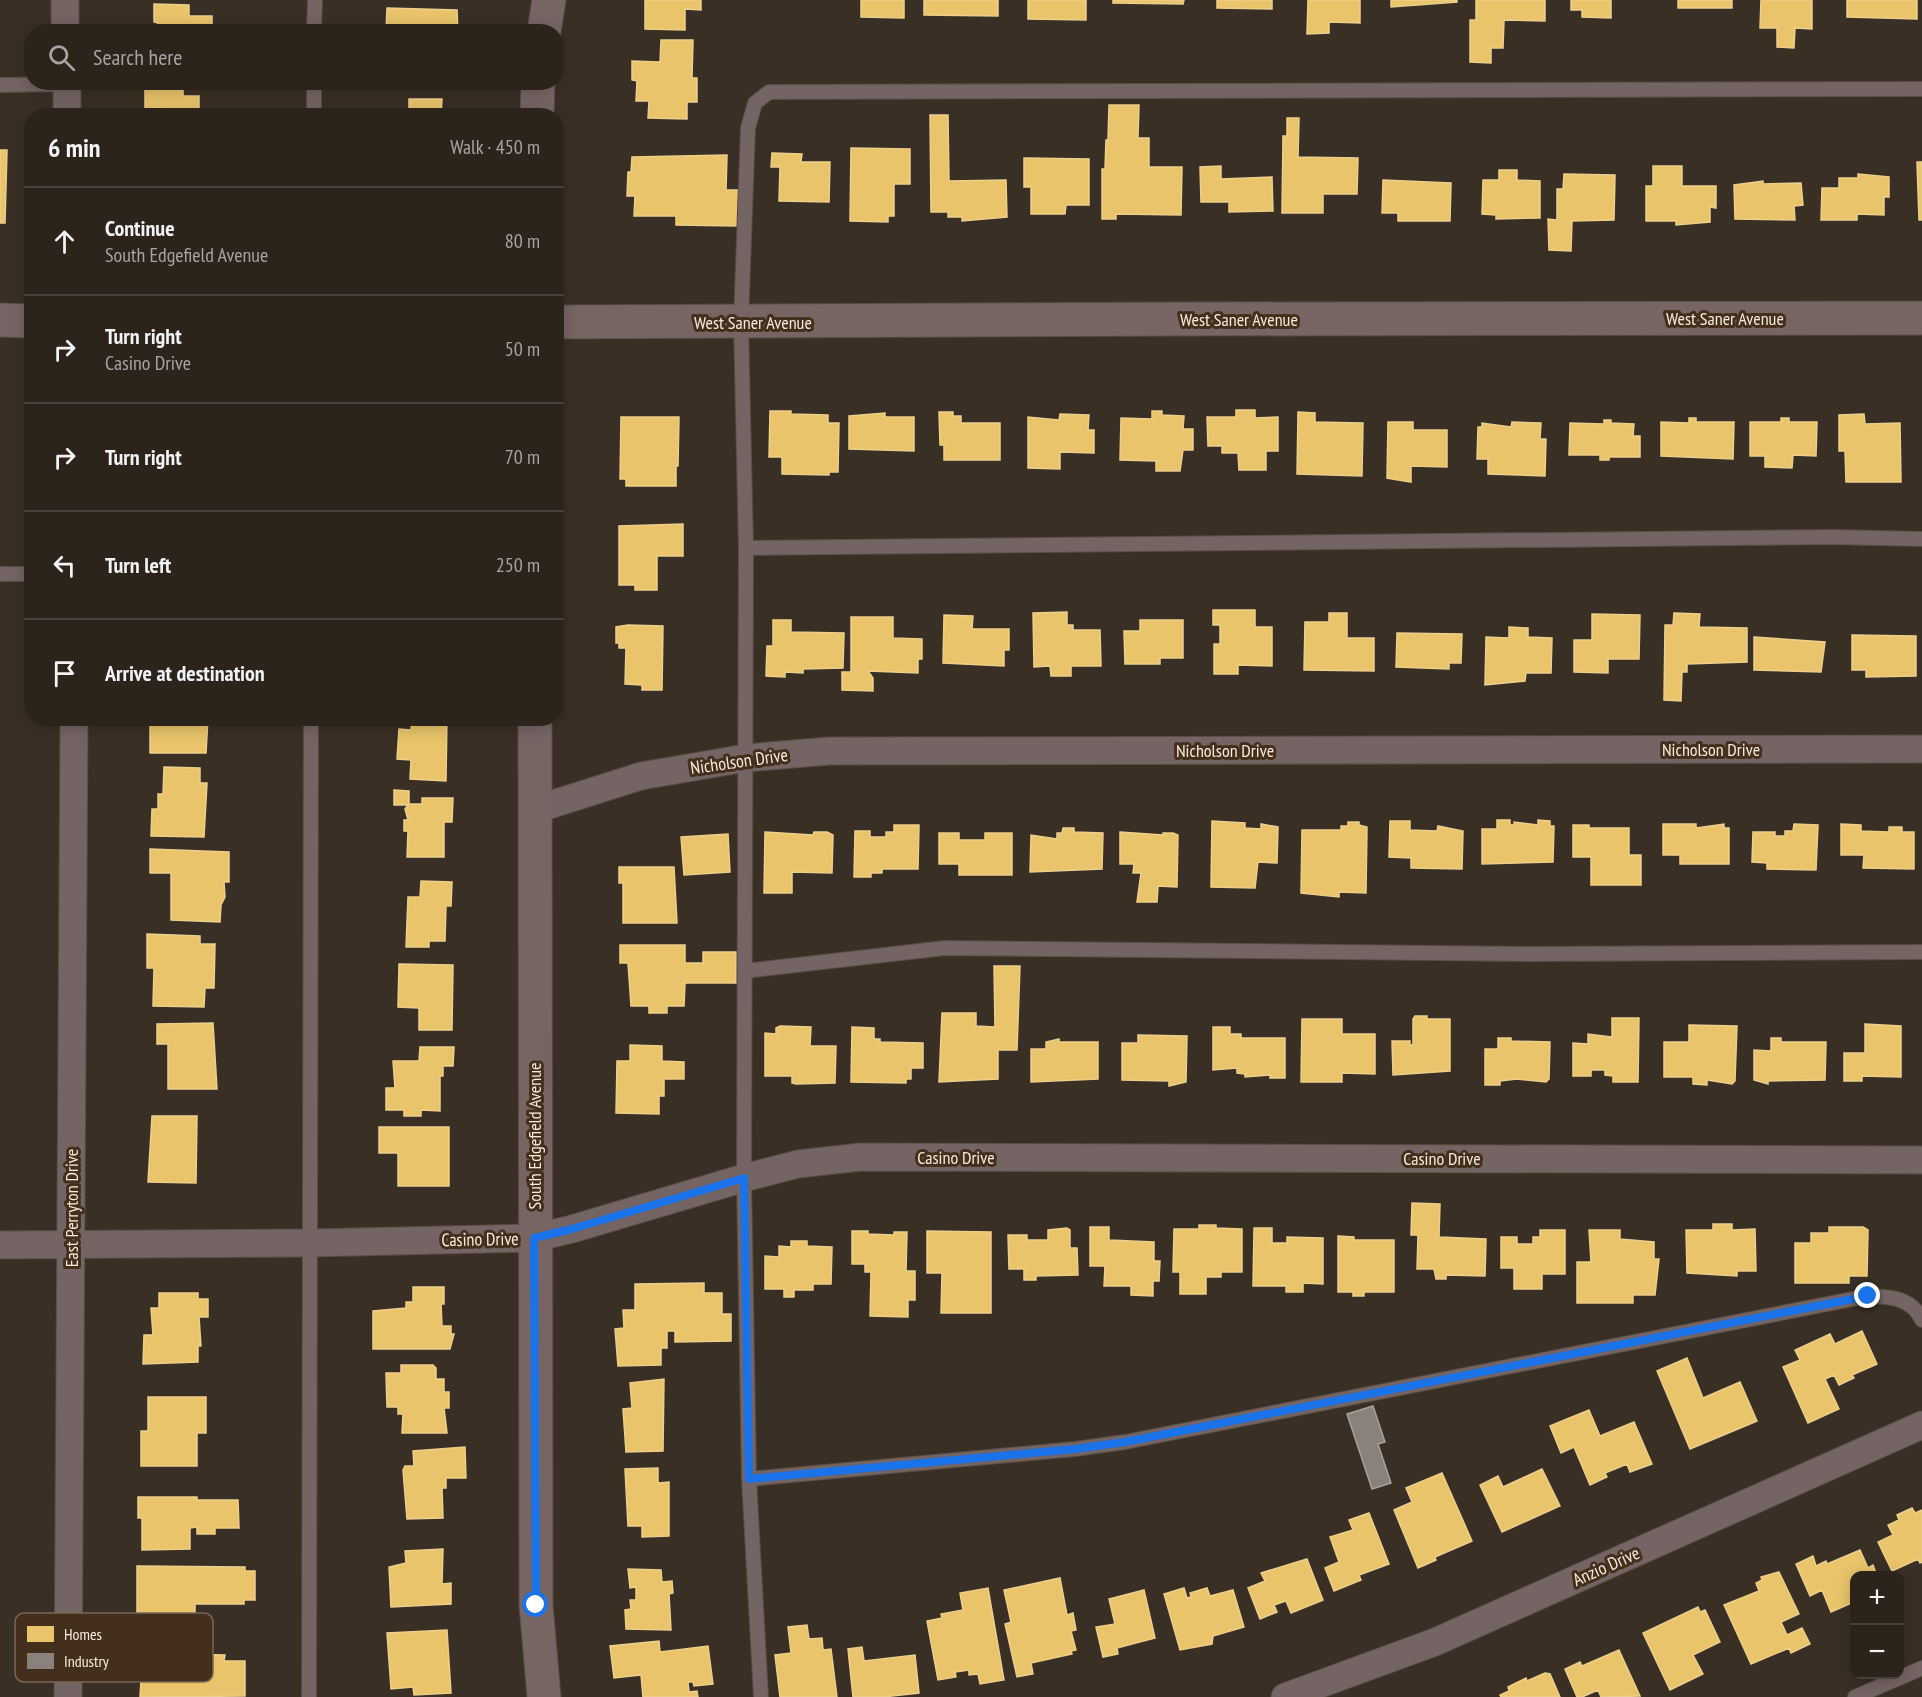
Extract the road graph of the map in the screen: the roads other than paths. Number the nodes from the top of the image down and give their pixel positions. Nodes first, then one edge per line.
1 (65, 0) edge
2 (315, 0) edge
3 (549, 0) edge
4 (65, 24) edge
5 (314, 24) edge
6 (545, 24) edge
7 (24, 84) edge
8 (0, 85) edge
9 (1922, 89) edge
10 (67, 90) edge
11 (314, 90) edge
12 (538, 90) edge
13 (67, 108) edge
14 (314, 108) edge
15 (537, 108) edge
16 (1922, 318) edge
17 (0, 320) edge
18 (24, 321) edge
19 (564, 322) edge
20 (741, 322) junction
21 (1922, 539) edge
22 (746, 548) junction
23 (0, 574) edge
24 (24, 574) edge
25 (74, 726) edge
26 (311, 726) edge
27 (535, 726) edge
28 (1922, 749) edge
29 (746, 758) junction
30 (534, 810) junction
31 (1922, 952) edge
32 (745, 971) junction
33 (1922, 1160) edge
34 (744, 1178) junction
35 (534, 1238) junction
36 (309, 1243) junction
37 (0, 1245) edge
38 (71, 1245) junction
39 (1922, 1320) edge
40 (1922, 1425) edge
41 (749, 1479) junction
42 (69, 1613) edge
43 (1922, 1668) edge
44 (68, 1682) edge
45 (68, 1697) edge
46 (309, 1697) edge
47 (544, 1697) edge
48 (761, 1697) edge
49 (1285, 1697) edge
50 (1855, 1697) edge

1 - 4 street
2 - 5 lane
3 - 6 street
7 - 8 lane
9 - 20 lane
10 - 13 street
11 - 14 lane
12 - 15 street
16 - 20 street, West Saner Avenue
17 - 18 street
19 - 20 street, West Saner Avenue
20 - 22 lane
21 - 22 lane
22 - 29 lane
23 - 24 lane
25 - 38 street, East Perryton Drive
26 - 36 lane
27 - 30 street, South Edgefield Avenue
28 - 29 street, Nicholson Drive
29 - 30 street, Nicholson Drive
29 - 32 lane
30 - 35 street, South Edgefield Avenue
31 - 32 lane
32 - 34 lane
33 - 34 street, Casino Drive
34 - 35 street, Casino Drive
34 - 41 lane
35 - 36 street, Casino Drive
35 - 47 street, South Edgefield Avenue
36 - 38 street, Casino Drive
36 - 46 lane
37 - 38 street, Casino Drive
38 - 42 street, East Perryton Drive
39 - 41 lane
40 - 49 street, Anzio Drive
41 - 48 lane
43 - 50 lane
44 - 45 street, East Perryton Drive

